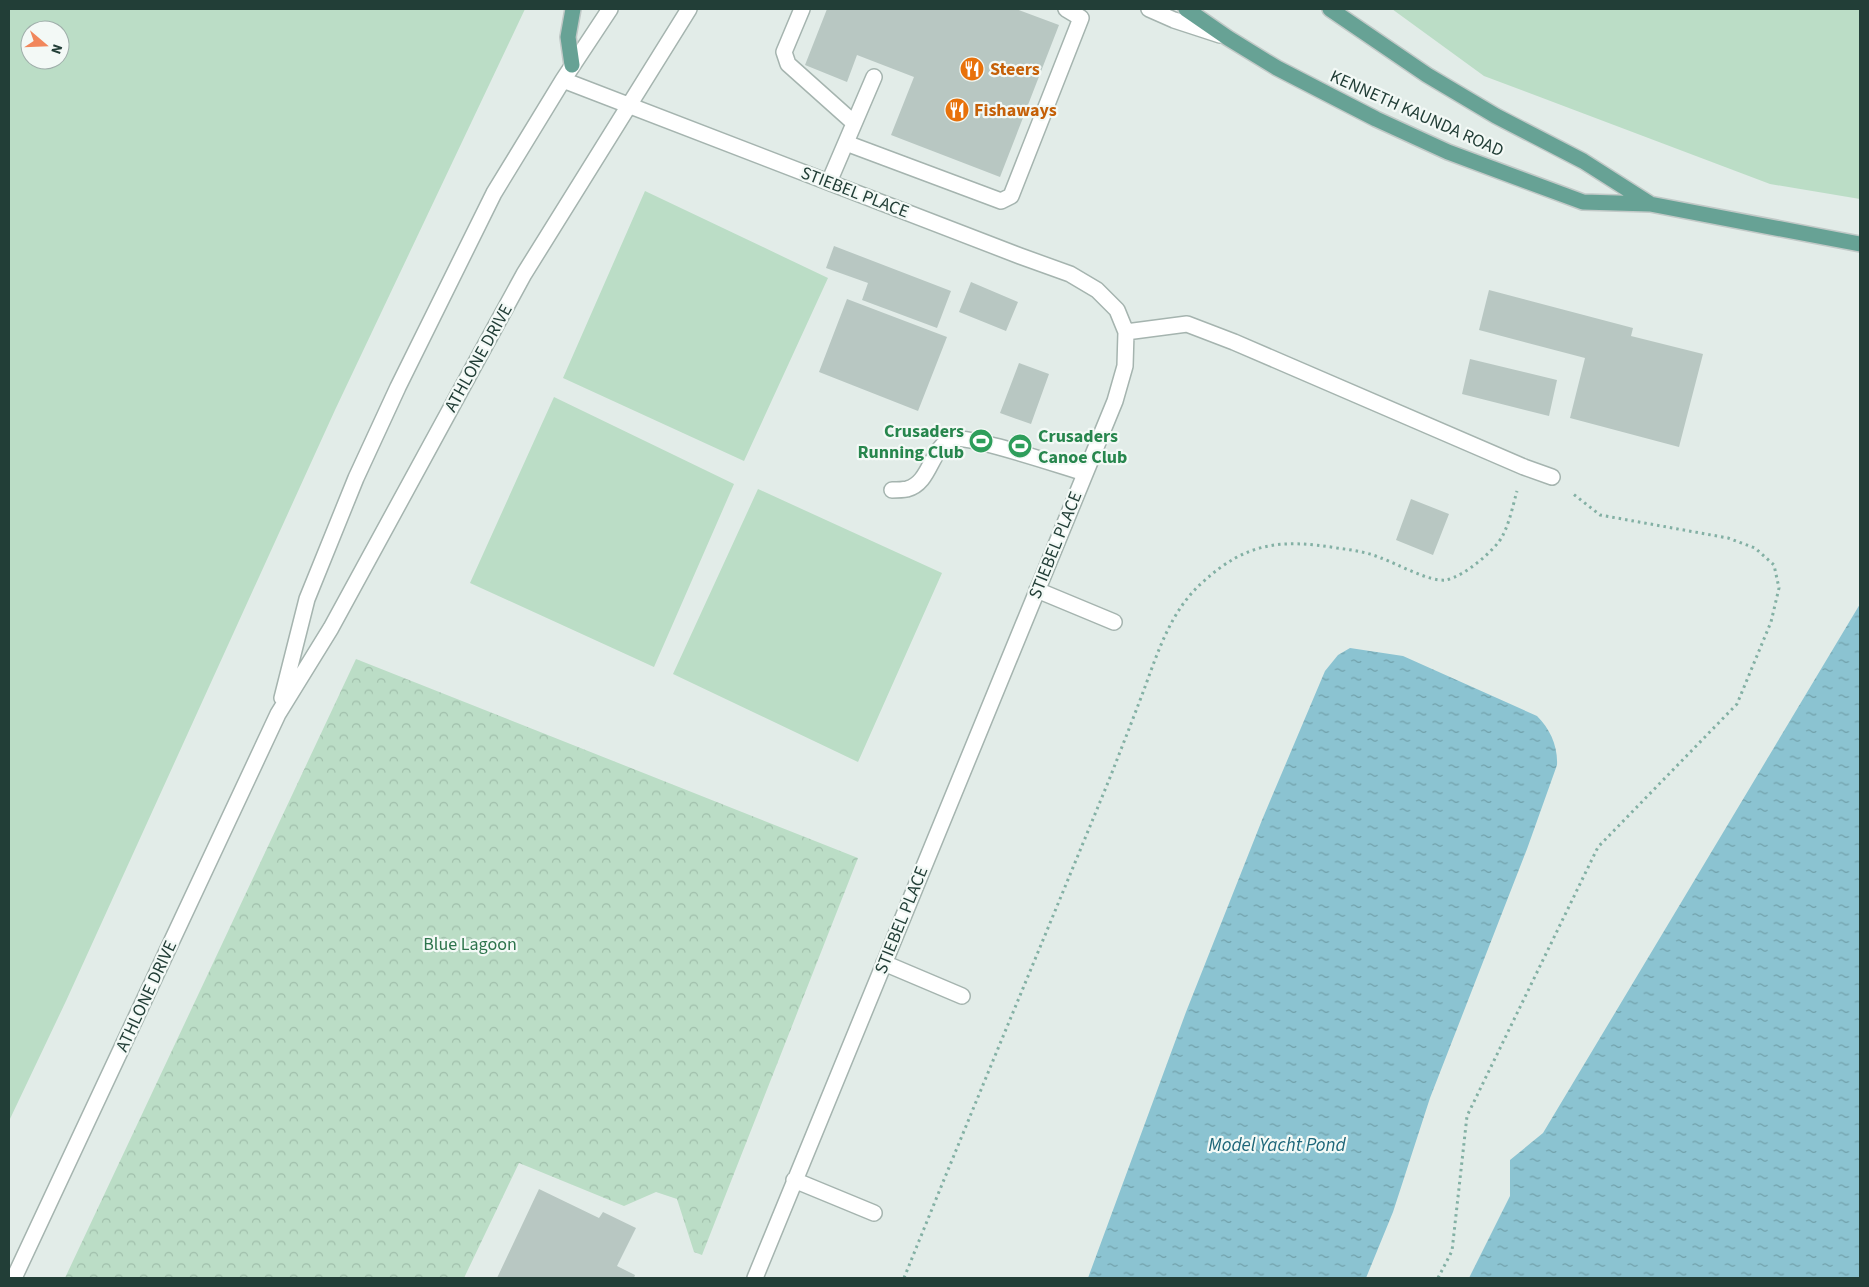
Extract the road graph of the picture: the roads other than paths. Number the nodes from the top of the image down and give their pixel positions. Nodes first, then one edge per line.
1 (573, 9) edge
2 (610, 9) edge
3 (689, 9) edge
4 (802, 9) edge
5 (1066, 9) edge
6 (1149, 9) edge
7 (1186, 9) edge
8 (1330, 9) edge
9 (1228, 38) junction
10 (572, 65) junction
11 (874, 76) dead end
12 (563, 80) junction
13 (628, 105) junction
14 (854, 123) junction
15 (846, 142) junction
16 (829, 182) junction
17 (1650, 204) junction
18 (1860, 244) edge
19 (1126, 332) junction
20 (1085, 473) junction
21 (1552, 477) road end
22 (892, 490) dead end
23 (1036, 590) junction
24 (1114, 622) dead end
25 (278, 714) junction
26 (884, 963) junction
27 (962, 996) dead end
28 (794, 1180) junction
29 (874, 1214) dead end
30 (14, 1278) edge
31 (755, 1278) edge

1 - 10 main road
2 - 10 street, ATHLONE DRIVE
3 - 13 street, ATHLONE DRIVE
4 - 14 street
5 - 15 street
6 - 9 street
7 - 9 main road, KENNETH KAUNDA ROAD
8 - 17 main road, KENNETH KAUNDA ROAD
9 - 17 main road, KENNETH KAUNDA ROAD
10 - 12 street, ATHLONE DRIVE
11 - 14 street
12 - 13 street, STIEBEL PLACE
12 - 25 street, ATHLONE DRIVE
13 - 16 street, STIEBEL PLACE
13 - 25 street, ATHLONE DRIVE
14 - 15 street
15 - 16 street
16 - 19 street, STIEBEL PLACE
17 - 18 main road, KENNETH KAUNDA ROAD
19 - 20 street, STIEBEL PLACE
19 - 21 street
20 - 22 street
20 - 23 street, STIEBEL PLACE
23 - 24 street
23 - 26 street, STIEBEL PLACE
25 - 30 street, ATHLONE DRIVE
26 - 27 street
26 - 28 street, STIEBEL PLACE
28 - 29 street
28 - 31 street, STIEBEL PLACE

